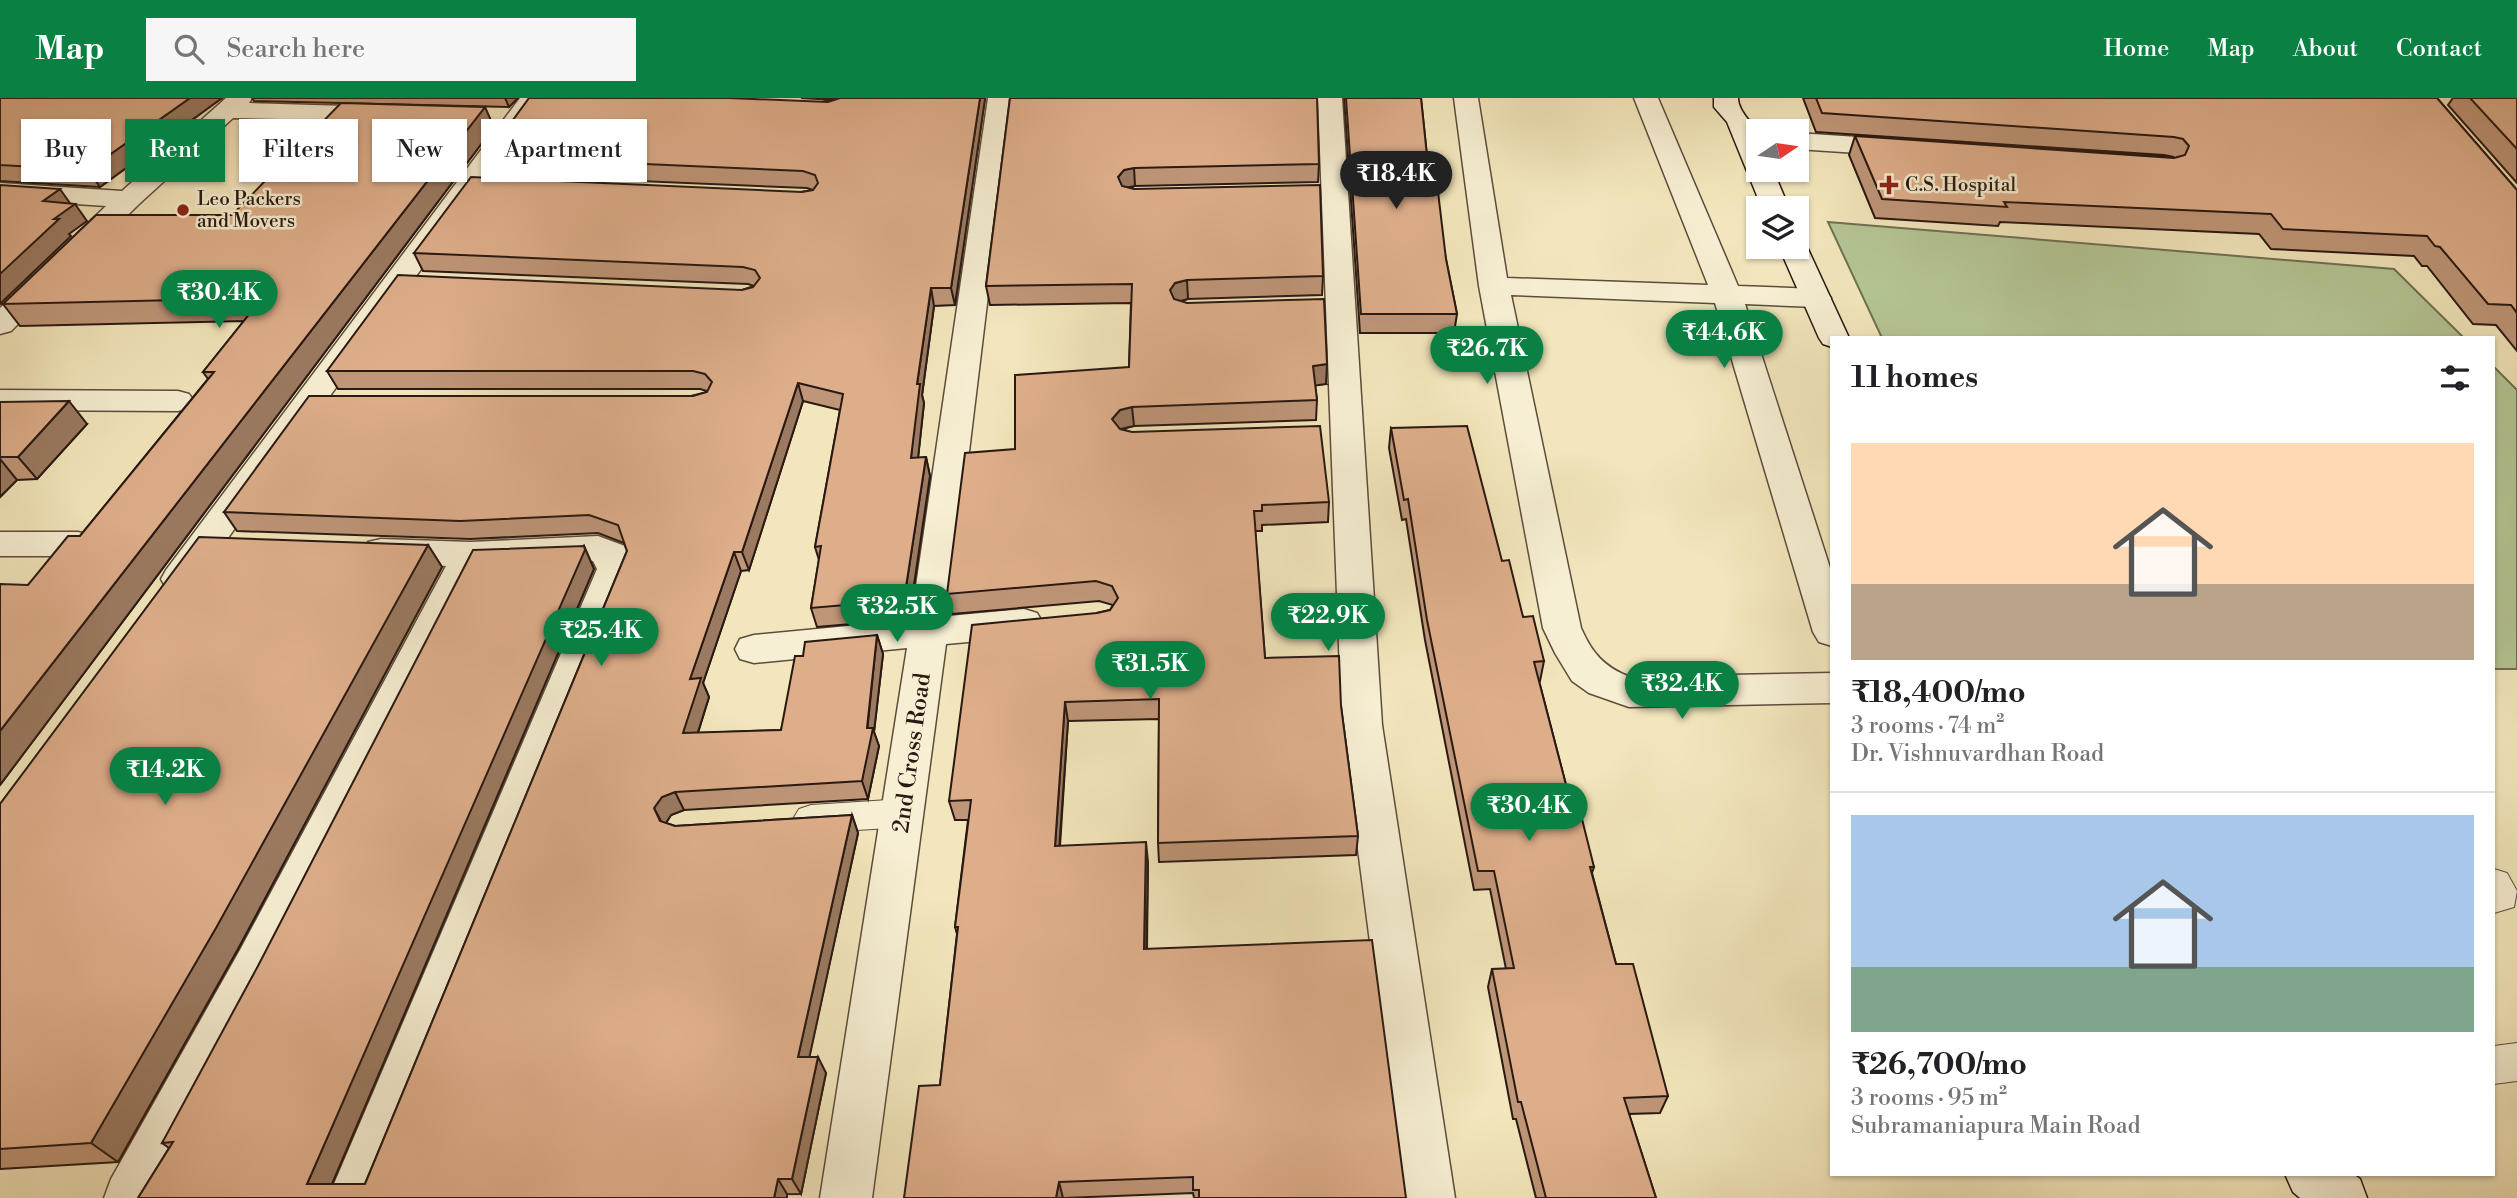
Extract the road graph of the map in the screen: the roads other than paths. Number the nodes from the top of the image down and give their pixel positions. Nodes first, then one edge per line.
1 (1000, 98) edge
2 (1330, 98) edge
3 (1466, 98) edge
4 (1646, 98) edge
5 (1700, 98) edge
6 (1726, 103) edge
7 (233, 104) edge
8 (513, 111) edge
9 (406, 115) edge
10 (1746, 131) edge
11 (1810, 142) edge
12 (1933, 150) edge
13 (0, 191) edge
14 (128, 200) junction
15 (1798, 259) edge
16 (396, 281) junction
17 (437, 283) edge
18 (1494, 286) junction
19 (1727, 295) junction
20 (1816, 298) junction
21 (0, 325) edge
22 (1833, 336) edge
23 (0, 400) edge
24 (178, 401) dead end
25 (307, 402) junction
26 (348, 402) edge
27 (0, 544) edge
28 (78, 544) edge
29 (204, 544) junction
30 (244, 545) edge
31 (350, 550) edge
32 (470, 554) junction
33 (163, 600) edge
34 (1060, 621) edge
35 (1830, 626) edge
36 (929, 631) junction
37 (754, 649) dead end
38 (1830, 688) edge
39 (904, 813) junction
40 (776, 821) edge
41 (2495, 886) edge
42 (2495, 897) edge
43 (2517, 1062) edge
44 (2495, 1065) edge
45 (130, 1198) edge
46 (354, 1198) edge
47 (846, 1198) edge
48 (1429, 1198) edge

1 - 36 street, 2nd Cross Road
2 - 48 street
3 - 18 street
4 - 19 street
5 - 6 street
6 - 10 street
7 - 9 street
7 - 14 street
8 - 16 street
11 - 12 street
13 - 14 street
14 - 21 street
15 - 20 street
16 - 17 street
16 - 25 street
18 - 19 street
18 - 38 street
19 - 20 street
19 - 35 street
20 - 22 street
23 - 24 street
25 - 26 street
25 - 29 street
27 - 28 street
29 - 30 street
29 - 33 street
31 - 32 street
32 - 45 street
32 - 46 street
34 - 36 street
36 - 37 street
36 - 39 street, 2nd Cross Road
39 - 40 lane
39 - 47 street, 2nd Cross Road
41 - 42 lane
43 - 44 lane

